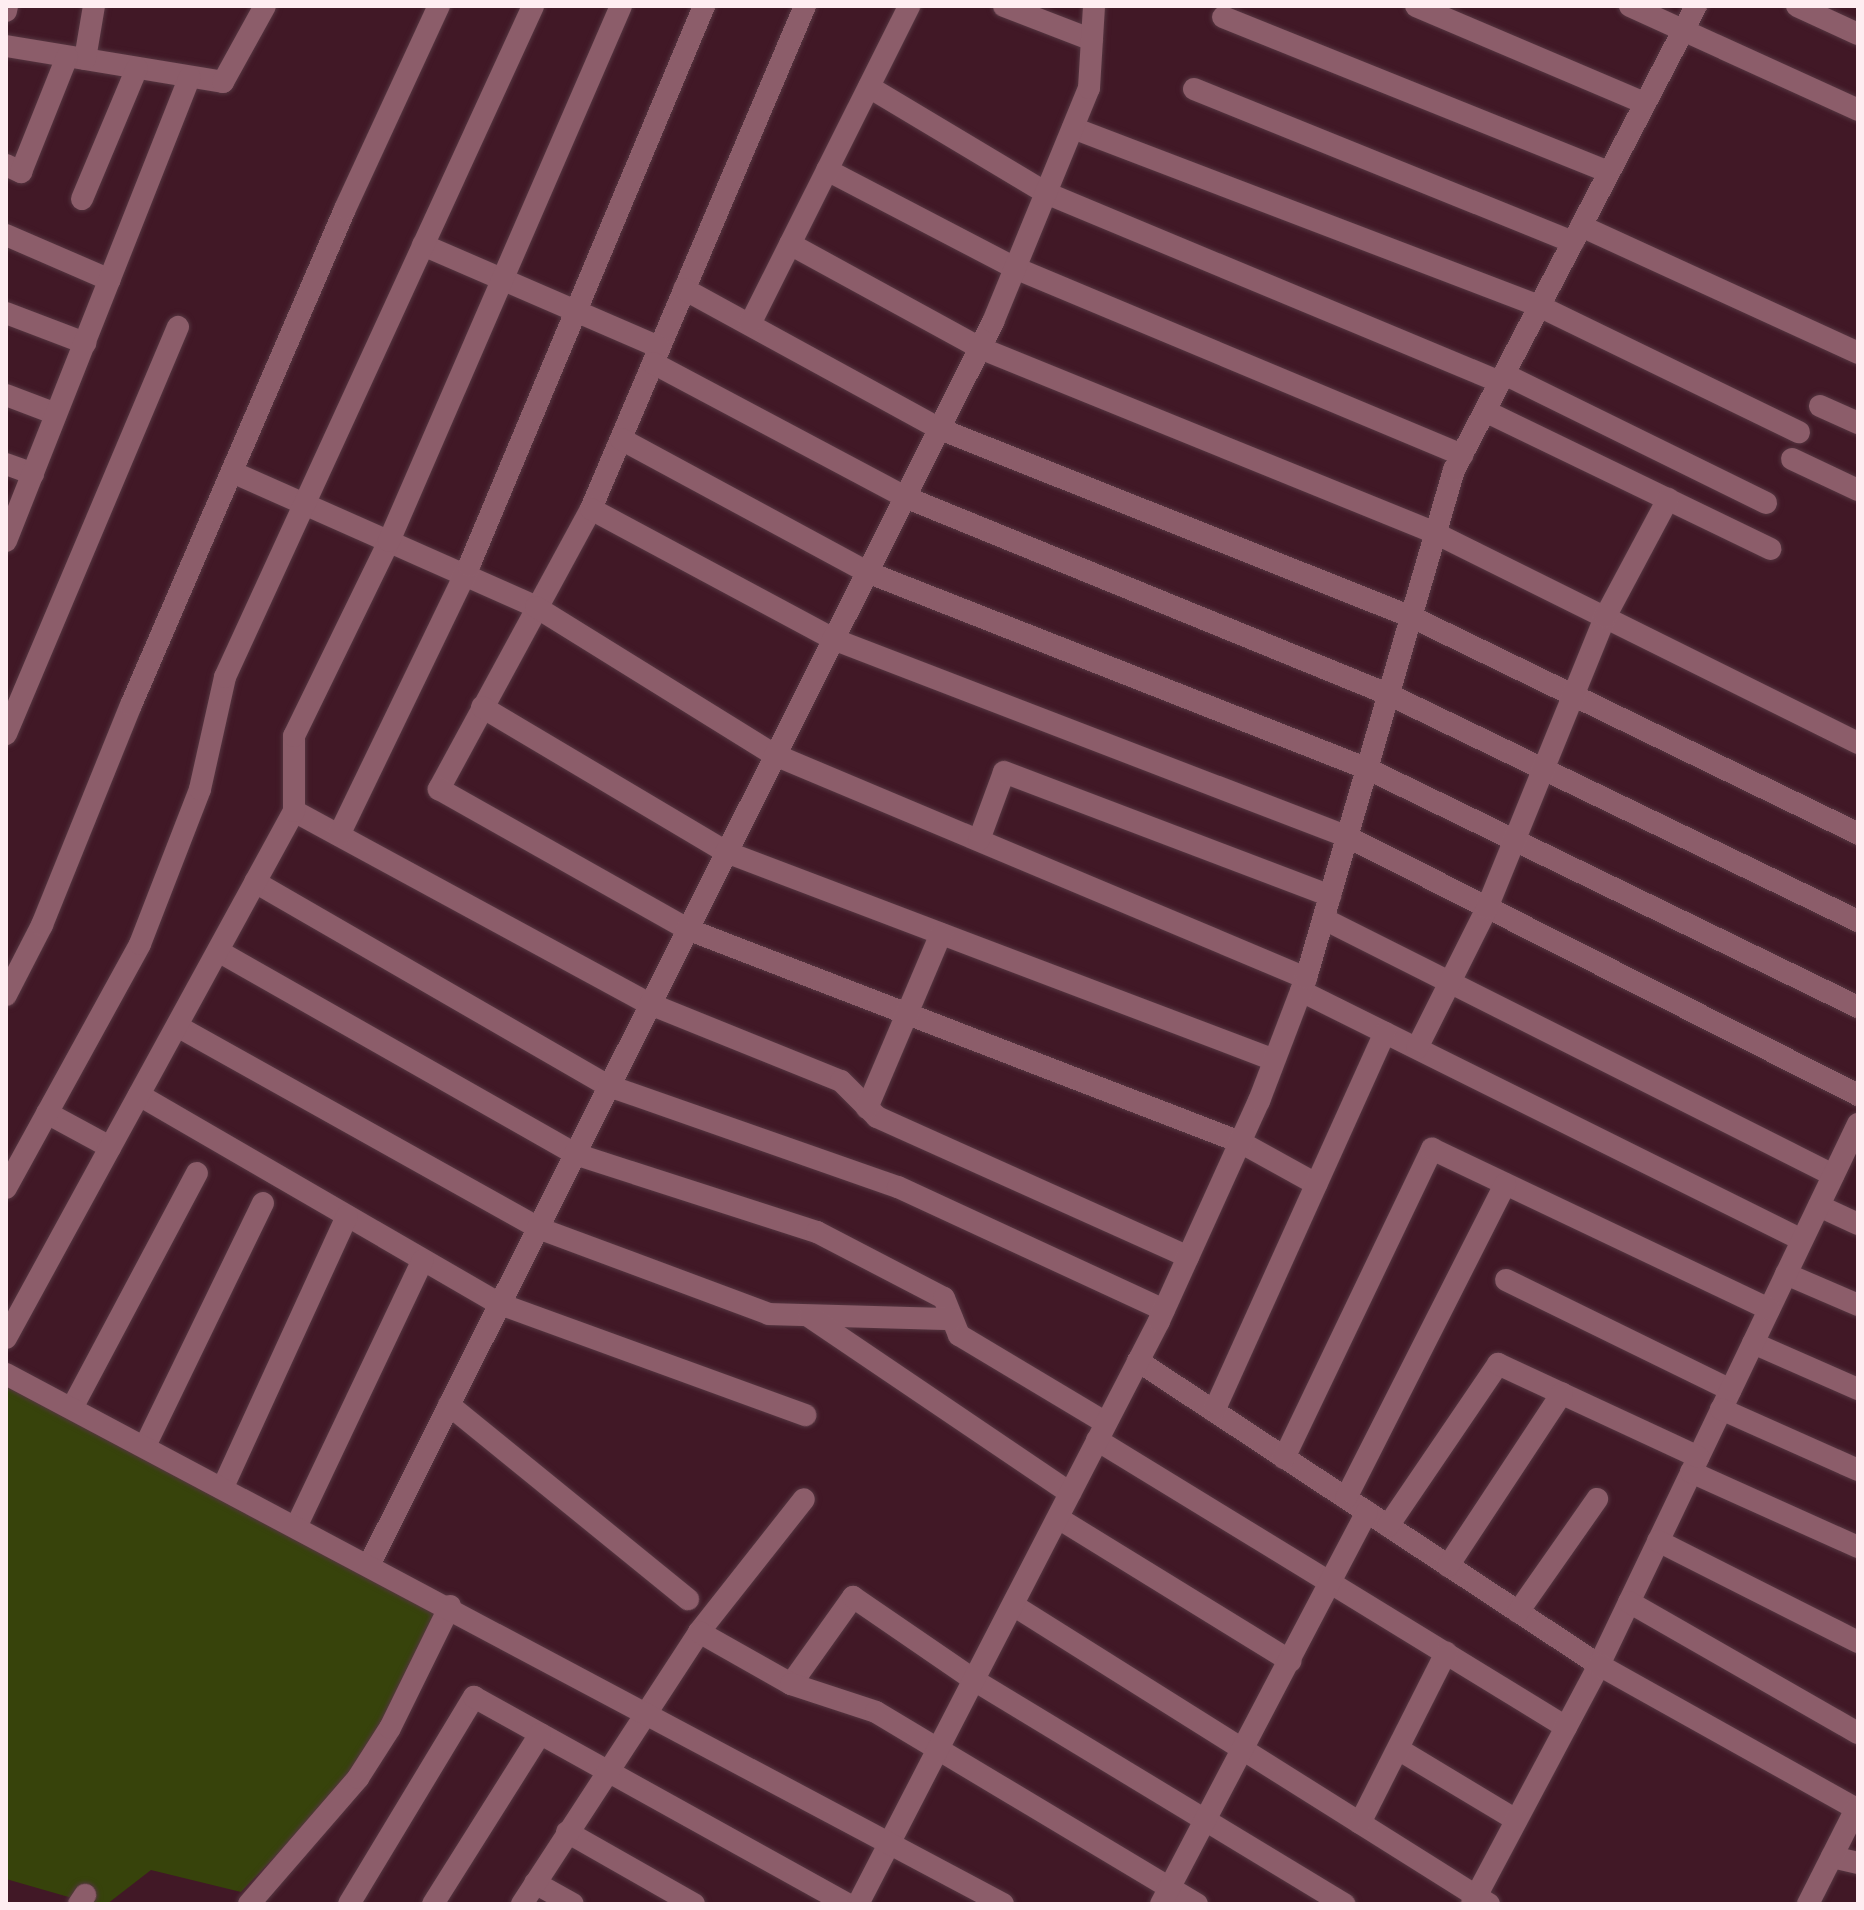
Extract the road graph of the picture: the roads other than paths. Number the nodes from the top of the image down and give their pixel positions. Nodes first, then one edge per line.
1 (94, 6) edge
2 (265, 6) edge
3 (439, 6) edge
4 (533, 6) edge
5 (621, 6) edge
6 (704, 6) edge
7 (805, 6) edge
8 (909, 6) edge
9 (1004, 6) edge
10 (1094, 6) edge
11 (1416, 6) edge
12 (1630, 6) edge
13 (1696, 6) edge
14 (1797, 6) edge
15 (1223, 17) dead end
16 (1684, 30) junction
17 (1858, 34) edge
18 (1092, 40) junction
19 (6, 46) edge
20 (76, 58) junction
21 (137, 68) junction
22 (190, 77) junction
23 (869, 87) junction
24 (1194, 89) dead end
25 (1645, 103) junction
26 (1858, 110) edge
27 (1073, 128) junction
28 (6, 165) edge
29 (827, 170) junction
30 (1609, 172) junction
31 (1046, 193) junction
32 (82, 199) dead end
33 (1577, 234) junction
34 (6, 235) edge
35 (790, 244) junction
36 (423, 245) junction
37 (1015, 268) junction
38 (502, 279) junction
39 (110, 280) junction
40 (684, 289) junction
41 (1539, 306) junction
42 (576, 311) junction
43 (6, 313) edge
44 (750, 324) junction
45 (178, 327) dead end
46 (85, 343) junction
47 (980, 348) junction
48 (1858, 353) edge
49 (656, 355) junction
50 (1502, 378) junction
51 (6, 395) edge
52 (1820, 406) dead end
53 (1485, 411) junction
54 (56, 414) junction
55 (1858, 423) edge
56 (940, 429) junction
57 (1799, 432) dead end
58 (621, 439) junction
59 (1462, 455) junction
60 (1792, 459) dead end
61 (6, 464) edge
62 (232, 472) junction
63 (33, 474) junction
64 (1858, 490) edge
65 (905, 497) junction
66 (1668, 499) junction
67 (1766, 503) dead end
68 (304, 504) junction
69 (591, 509) junction
70 (1437, 534) junction
71 (6, 541) edge
72 (389, 541) junction
73 (1770, 549) dead end
74 (867, 572) junction
75 (464, 575) junction
76 (536, 607) junction
77 (1605, 617) junction
78 (1414, 618) junction
79 (833, 639) junction
80 (1390, 695) junction
81 (1573, 695) junction
82 (482, 707) junction
83 (6, 734) edge
84 (1858, 743) edge
85 (775, 755) junction
86 (1368, 769) junction
87 (1543, 769) junction
88 (294, 811) junction
89 (1858, 834) edge
90 (339, 835) junction
91 (1348, 837) junction
92 (979, 840) junction
93 (1515, 840) junction
94 (726, 852) junction
95 (255, 882) junction
96 (1330, 896) junction
97 (1487, 908) junction
98 (1324, 919) junction
99 (1858, 921) edge
100 (687, 929) junction
101 (941, 934) junction
102 (218, 951) junction
103 (1450, 982) junction
104 (1303, 984) junction
105 (6, 995) edge
106 (650, 1004) junction
107 (1858, 1007) edge
108 (909, 1015) junction
109 (177, 1026) junction
110 (1385, 1033) junction
111 (1417, 1048) junction
112 (1274, 1060) junction
113 (609, 1086) junction
114 (139, 1095) junction
115 (1858, 1095) edge
116 (867, 1108) junction
117 (47, 1113) junction
118 (1856, 1136) edge
119 (1240, 1142) junction
120 (110, 1147) junction
121 (575, 1154) junction
122 (197, 1173) dead end
123 (1833, 1175) junction
124 (1316, 1184) junction
125 (1505, 1184) junction
126 (6, 1188) edge
127 (263, 1203) dead end
128 (1819, 1206) junction
129 (347, 1216) junction
130 (1858, 1224) edge
131 (538, 1228) junction
132 (1802, 1240) junction
133 (1188, 1257) junction
134 (423, 1260) junction
135 (1786, 1274) junction
136 (1506, 1280) dead end
137 (500, 1304) junction
138 (1858, 1305) edge
139 (1769, 1309) junction
140 (1164, 1310) junction
141 (809, 1316) junction
142 (952, 1319) junction
143 (6, 1338) edge
144 (1753, 1343) junction
145 (1138, 1361) junction
146 (6, 1374) edge
147 (1858, 1389) edge
148 (1562, 1393) junction
149 (1726, 1400) junction
150 (449, 1405) junction
151 (72, 1408) junction
152 (1214, 1411) junction
153 (805, 1415) dead end
154 (1102, 1432) junction
155 (145, 1446) junction
156 (1284, 1458) junction
157 (1695, 1464) junction
158 (1858, 1470) edge
159 (223, 1487) junction
160 (1070, 1493) junction
161 (1346, 1498) junction
162 (804, 1499) dead end
163 (1597, 1499) dead end
164 (1367, 1512) junction
165 (1058, 1518) junction
166 (297, 1525) junction
167 (1388, 1526) junction
168 (1658, 1541) junction
169 (1858, 1547) edge
170 (370, 1563) junction
171 (1448, 1566) junction
172 (1330, 1583) junction
173 (688, 1599) dead end
174 (1629, 1602) junction
175 (1013, 1605) junction
176 (450, 1606) junction
177 (1518, 1612) junction
178 (699, 1632) junction
179 (1858, 1642) edge
180 (1446, 1653) junction
181 (1290, 1661) junction
182 (1599, 1665) junction
183 (974, 1680) junction
184 (791, 1684) junction
185 (644, 1710) junction
186 (1566, 1727) junction
187 (1858, 1733) edge
188 (540, 1734) junction
189 (1398, 1749) junction
190 (938, 1750) junction
191 (1243, 1750) junction
192 (606, 1770) junction
193 (1857, 1808) edge
194 (1206, 1820) junction
195 (1516, 1820) junction
196 (1360, 1823) junction
197 (567, 1832) junction
198 (891, 1843) junction
199 (1832, 1857) junction
200 (1858, 1863) edge
201 (535, 1883) junction
202 (1166, 1896) edge
203 (1479, 1901) edge
204 (249, 1904) edge
205 (349, 1904) edge
206 (433, 1904) edge
207 (522, 1904) edge
208 (573, 1904) edge
209 (694, 1904) edge
210 (847, 1904) edge
211 (858, 1904) edge
212 (1003, 1904) edge
213 (1197, 1904) edge
214 (1344, 1904) edge
215 (1808, 1904) edge

1 - 20 street
2 - 22 street
3 - 62 street
4 - 36 street
5 - 38 street
6 - 42 street
7 - 40 street
8 - 23 street
9 - 18 street
10 - 18 street
11 - 25 street
12 - 16 street
13 - 16 street
14 - 17 street
15 - 30 street
16 - 25 street
16 - 26 street
18 - 27 street
19 - 20 street
20 - 21 street
20 - 28 street
21 - 22 street
21 - 32 street
22 - 39 street
23 - 29 street
23 - 31 street
24 - 33 street
25 - 30 street
27 - 31 street
27 - 41 street
29 - 35 street
29 - 37 street
30 - 33 street
31 - 37 street
31 - 50 street
33 - 41 street
33 - 48 street
34 - 39 street
35 - 44 street
35 - 47 street
36 - 38 street
36 - 68 street
37 - 47 street
37 - 59 street
38 - 42 street
38 - 72 street
39 - 46 street
40 - 44 street
40 - 49 street
41 - 50 street
41 - 57 street
42 - 49 street
42 - 75 street
43 - 46 street
44 - 56 street
45 - 83 street
46 - 54 street
47 - 56 street
47 - 70 street
49 - 58 street
49 - 65 street
50 - 53 street
50 - 67 street
51 - 54 street
52 - 55 street
53 - 59 street
53 - 66 street
54 - 63 street
56 - 65 street
56 - 78 street
58 - 69 street
58 - 74 street
59 - 70 street
60 - 64 street
61 - 63 street
62 - 68 street
62 - 105 street
63 - 71 street
65 - 74 street
65 - 80 street
66 - 73 street
66 - 77 street
68 - 72 street
68 - 117 street
69 - 76 street
69 - 79 street
70 - 77 street
70 - 78 street
72 - 75 street
72 - 88 street
74 - 79 street
74 - 86 street
75 - 76 street
75 - 90 street
76 - 82 street
76 - 85 street
77 - 81 street
77 - 84 street
78 - 80 street
78 - 81 street
79 - 85 street
79 - 91 street
80 - 86 street
80 - 87 street
81 - 87 street
81 - 89 street
82 - 94 street
82 - 100 street
85 - 92 street
85 - 94 street
86 - 91 street
86 - 93 street
87 - 93 street
87 - 99 street
88 - 90 street
88 - 95 street
90 - 106 street
91 - 96 street
91 - 97 street
92 - 96 street
92 - 104 street
93 - 97 street
93 - 107 street
94 - 100 street
94 - 101 street
95 - 102 street
95 - 113 street
96 - 98 street
97 - 103 street
97 - 115 street
98 - 103 street
98 - 104 street
100 - 106 street
100 - 108 street
101 - 108 street
101 - 112 street
102 - 109 street
102 - 121 street
103 - 111 street
103 - 123 street
104 - 110 street
104 - 112 street
106 - 113 street
106 - 116 street
108 - 116 street
108 - 119 street
109 - 114 street
109 - 131 street
110 - 111 street
110 - 124 street
111 - 132 street
112 - 119 street
113 - 121 street
113 - 140 street
114 - 120 street
114 - 129 street
116 - 133 street
117 - 120 street
117 - 126 street
118 - 123 street
119 - 124 street
119 - 133 street
120 - 143 street
121 - 131 street
121 - 142 street
122 - 151 street
123 - 128 street
124 - 152 street
125 - 139 street
125 - 156 street
125 - 161 street
127 - 155 street
128 - 130 street
128 - 132 street
129 - 134 street
129 - 159 street
131 - 137 street
131 - 141 street
132 - 135 street
133 - 140 street
134 - 137 street
134 - 166 street
135 - 138 street
135 - 139 street
136 - 149 street
137 - 150 street
137 - 153 street
139 - 144 street
140 - 145 street
141 - 142 street
141 - 160 street
142 - 154 street
144 - 147 street
144 - 149 street
145 - 152 street
145 - 154 street
146 - 151 street
148 - 157 street
148 - 167 street
148 - 171 street
149 - 157 street
149 - 158 street
150 - 170 street
150 - 173 street
151 - 155 street
152 - 156 street
154 - 160 street
154 - 172 street
155 - 159 street
156 - 161 street
157 - 168 street
157 - 169 street
159 - 166 street
160 - 165 street
161 - 164 street
162 - 178 street
163 - 177 street
164 - 167 street
164 - 172 street
165 - 175 street
165 - 181 street
166 - 170 street
167 - 171 street
168 - 174 street
168 - 179 street
170 - 176 street
171 - 177 street
172 - 180 street
172 - 181 street
174 - 182 street
174 - 187 street
175 - 183 street
175 - 191 street
176 - 185 street
176 - 204 street
177 - 182 street
178 - 184 street
178 - 185 street
180 - 186 street
180 - 189 street
181 - 191 street
182 - 186 street
182 - 193 street
183 - 184 street
183 - 190 street
183 - 194 street
184 - 190 street
185 - 192 street
185 - 198 street
186 - 195 street
188 - 192 street
188 - 205 street
188 - 206 street
189 - 195 street
189 - 196 street
190 - 198 street
190 - 202 street
191 - 194 street
191 - 196 street
192 - 197 street
192 - 210 street
193 - 199 street
194 - 202 street
194 - 214 street
195 - 203 street
196 - 203 street
197 - 201 street
197 - 209 street
198 - 211 street
198 - 212 street
199 - 200 street
199 - 215 street
201 - 207 street
201 - 208 street
202 - 213 street

